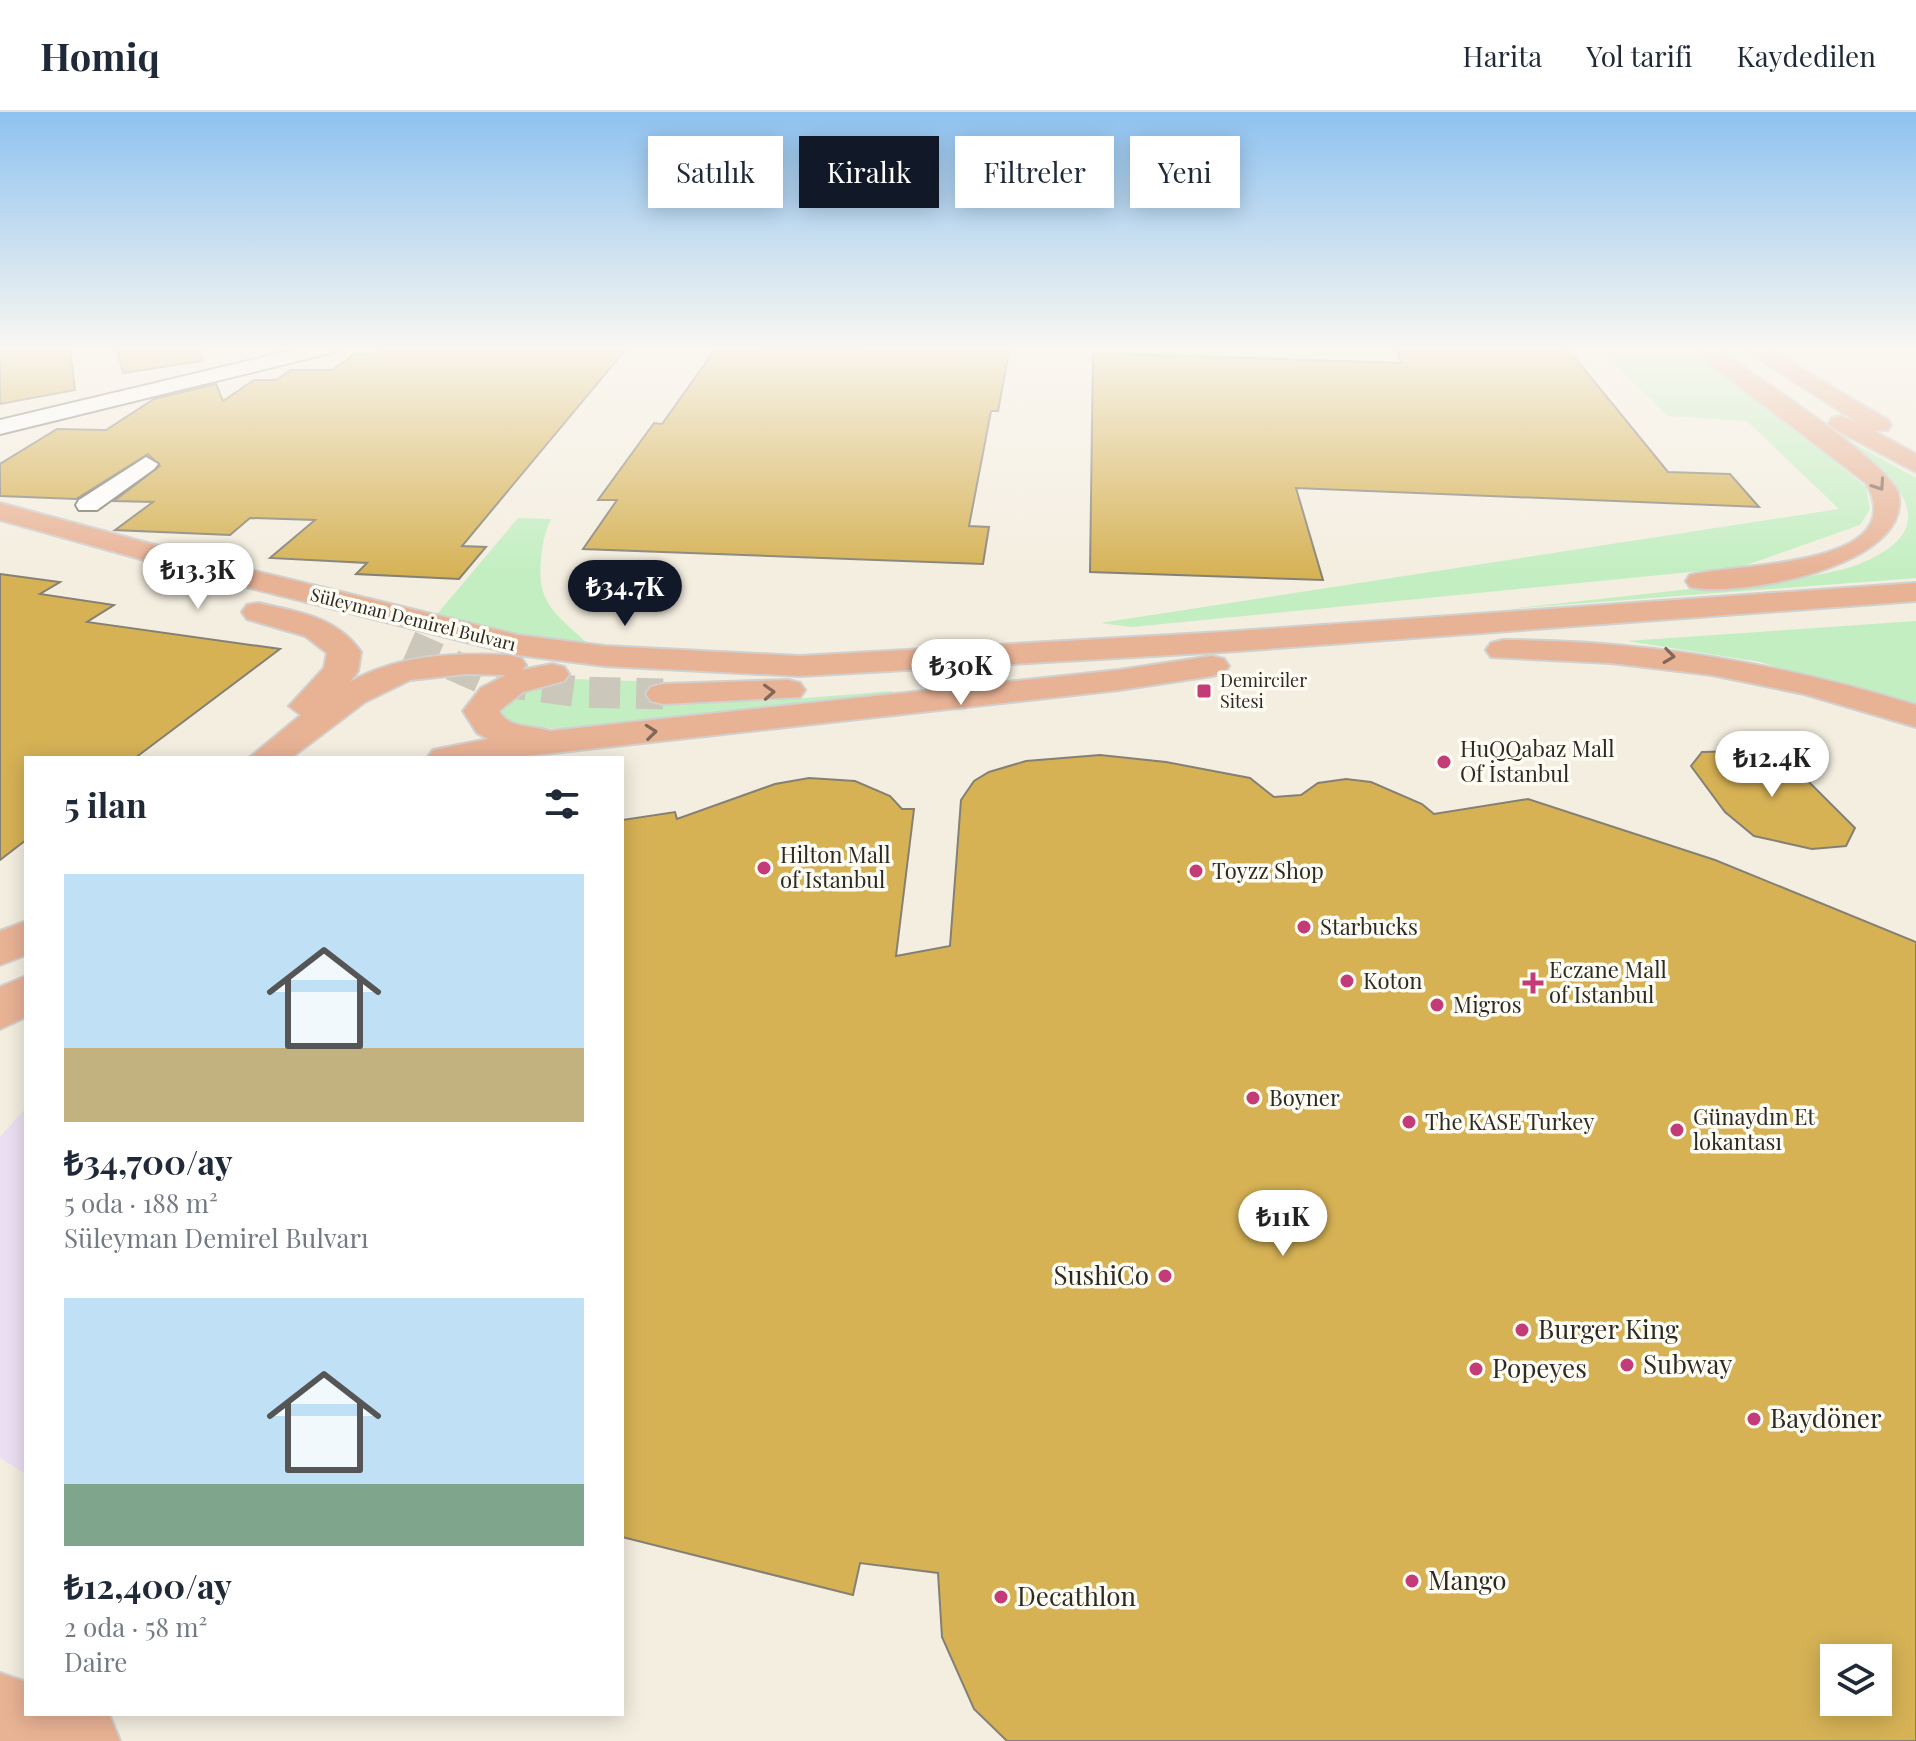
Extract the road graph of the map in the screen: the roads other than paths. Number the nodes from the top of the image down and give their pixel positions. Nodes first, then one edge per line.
1 (1805, 424) edge
2 (1848, 424) edge
3 (1879, 424) edge
4 (1916, 446) edge
5 (146, 464) dead end
6 (1916, 464) edge
7 (88, 505) dead end
8 (0, 511) edge
9 (0, 534) edge
10 (1916, 592) edge
11 (1916, 609) edge
12 (443, 629) junction
13 (1123, 646) junction
14 (419, 655) junction
15 (1255, 656) junction
16 (800, 666) junction
17 (582, 669) junction
18 (663, 694) tunnel mouth
19 (1916, 716) edge
20 (574, 741) junction
21 (271, 756) edge
22 (312, 756) edge
23 (457, 756) edge
24 (24, 937) edge
25 (0, 950) edge
26 (24, 994) edge
27 (0, 1012) edge
28 (0, 1710) edge
29 (82, 1741) edge

1 -> 13 main road
2 - 6 main road
3 - 4 main road
5 - 7 street
8 - 12 main road, Süleyman Demirel Bulvarı
9 - 14 main road, Süleyman Demirel Bulvarı
9 - 21 main road
10 - 13 main road
11 - 15 main road
12 - 14 main road
12 - 16 main road, Süleyman Demirel Bulvarı
13 - 16 main road, Süleyman Demirel Bulvarı
14 - 17 main road
14 - 21 main road
14 - 22 main road
18 -> 15 main road
15 -> 19 main road
20 -> 15 main road
16 - 17 main road
17 - 20 main road
20 - 23 main road
24 - 25 main road
26 - 27 main road
28 - 29 main road

